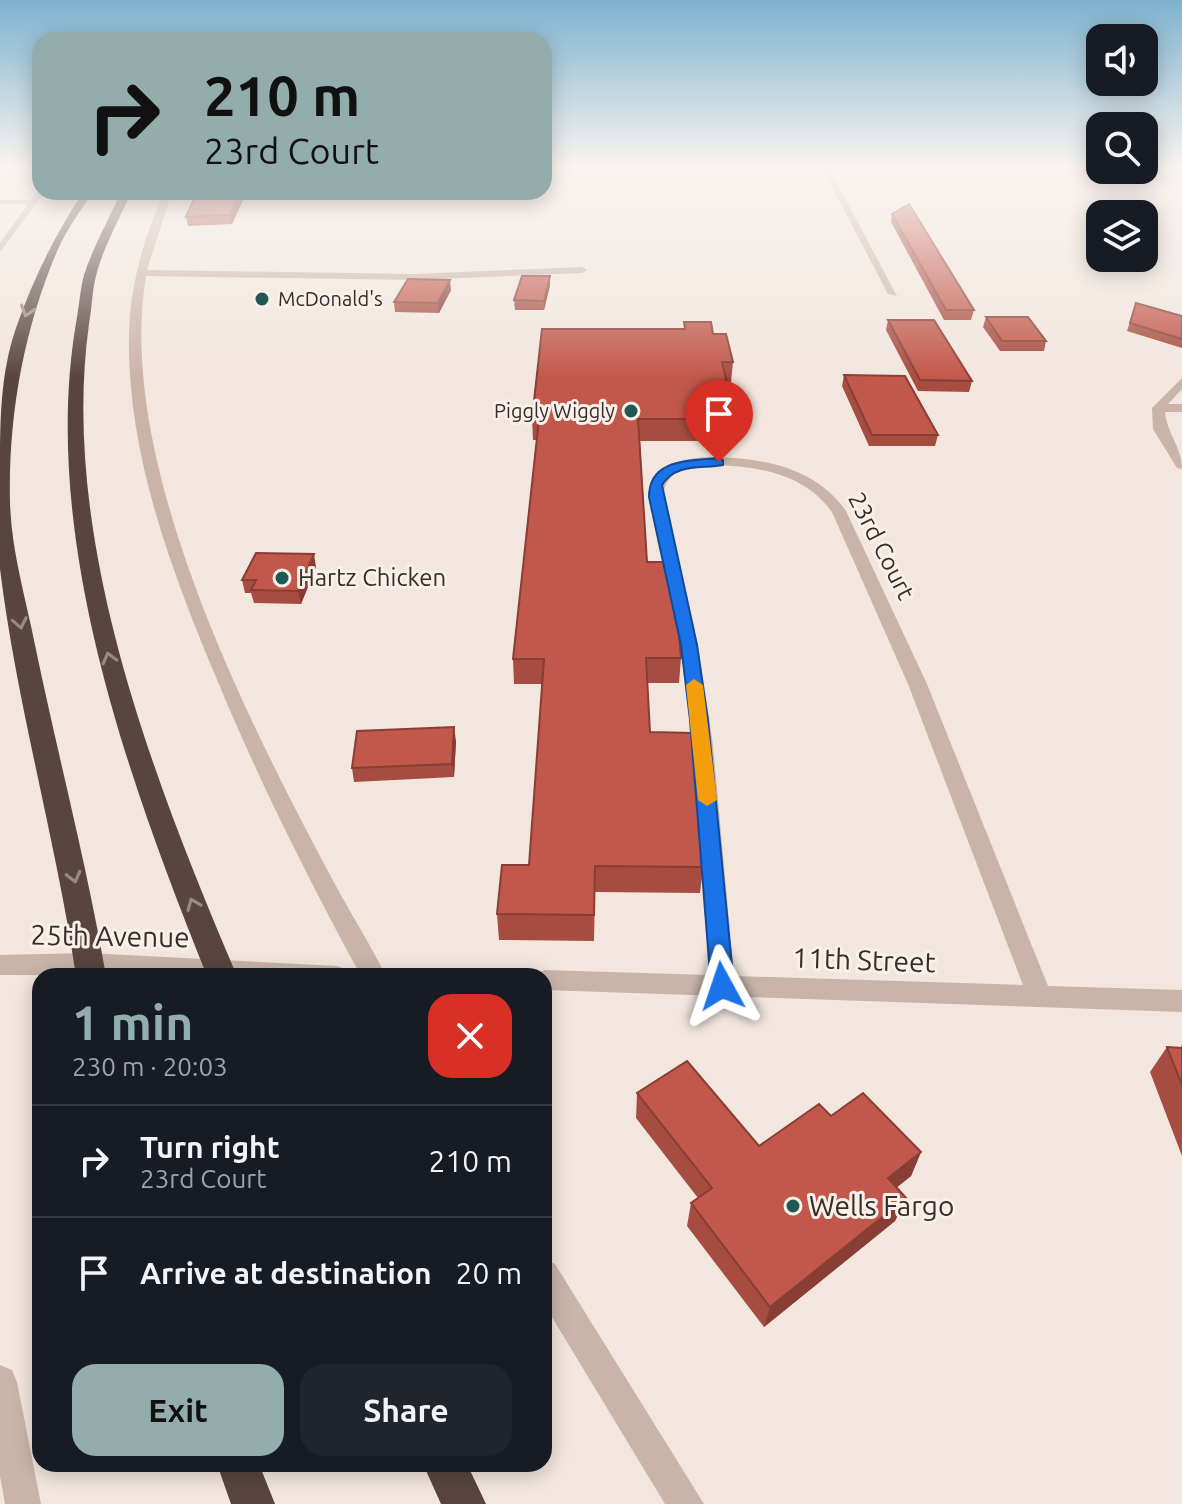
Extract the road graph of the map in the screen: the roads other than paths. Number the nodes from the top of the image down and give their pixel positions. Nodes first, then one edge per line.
1 (59, 238) edge
2 (102, 238) edge
3 (151, 238) edge
4 (863, 238) edge
5 (582, 270) dead end
6 (142, 273) junction
7 (893, 294) dead end
8 (1182, 382) edge
9 (1158, 408) junction
10 (1182, 408) edge
11 (1182, 465) edge
12 (0, 965) edge
13 (67, 968) edge
14 (89, 968) edge
15 (218, 968) edge
16 (369, 968) edge
17 (552, 980) edge
18 (722, 986) junction
19 (1040, 998) junction
20 (1182, 1001) edge
21 (552, 1288) edge
22 (0, 1382) edge
23 (241, 1472) edge
24 (448, 1472) edge
25 (23, 1504) edge
26 (253, 1504) edge
27 (464, 1504) edge
28 (686, 1504) edge

1 -> 14 highway
15 -> 2 highway
3 - 6 street
4 - 7 street
5 - 6 street
6 - 16 street
8 - 9 street
9 - 10 street
9 - 11 street
12 - 13 street, 25th Avenue
17 - 18 street, 11th Street
18 - 19 street, 11th Street
18 - 19 street, 23rd Court
19 - 20 street, 11th Street
21 - 28 street
22 - 25 street
23 - 26 highway
24 - 27 highway

